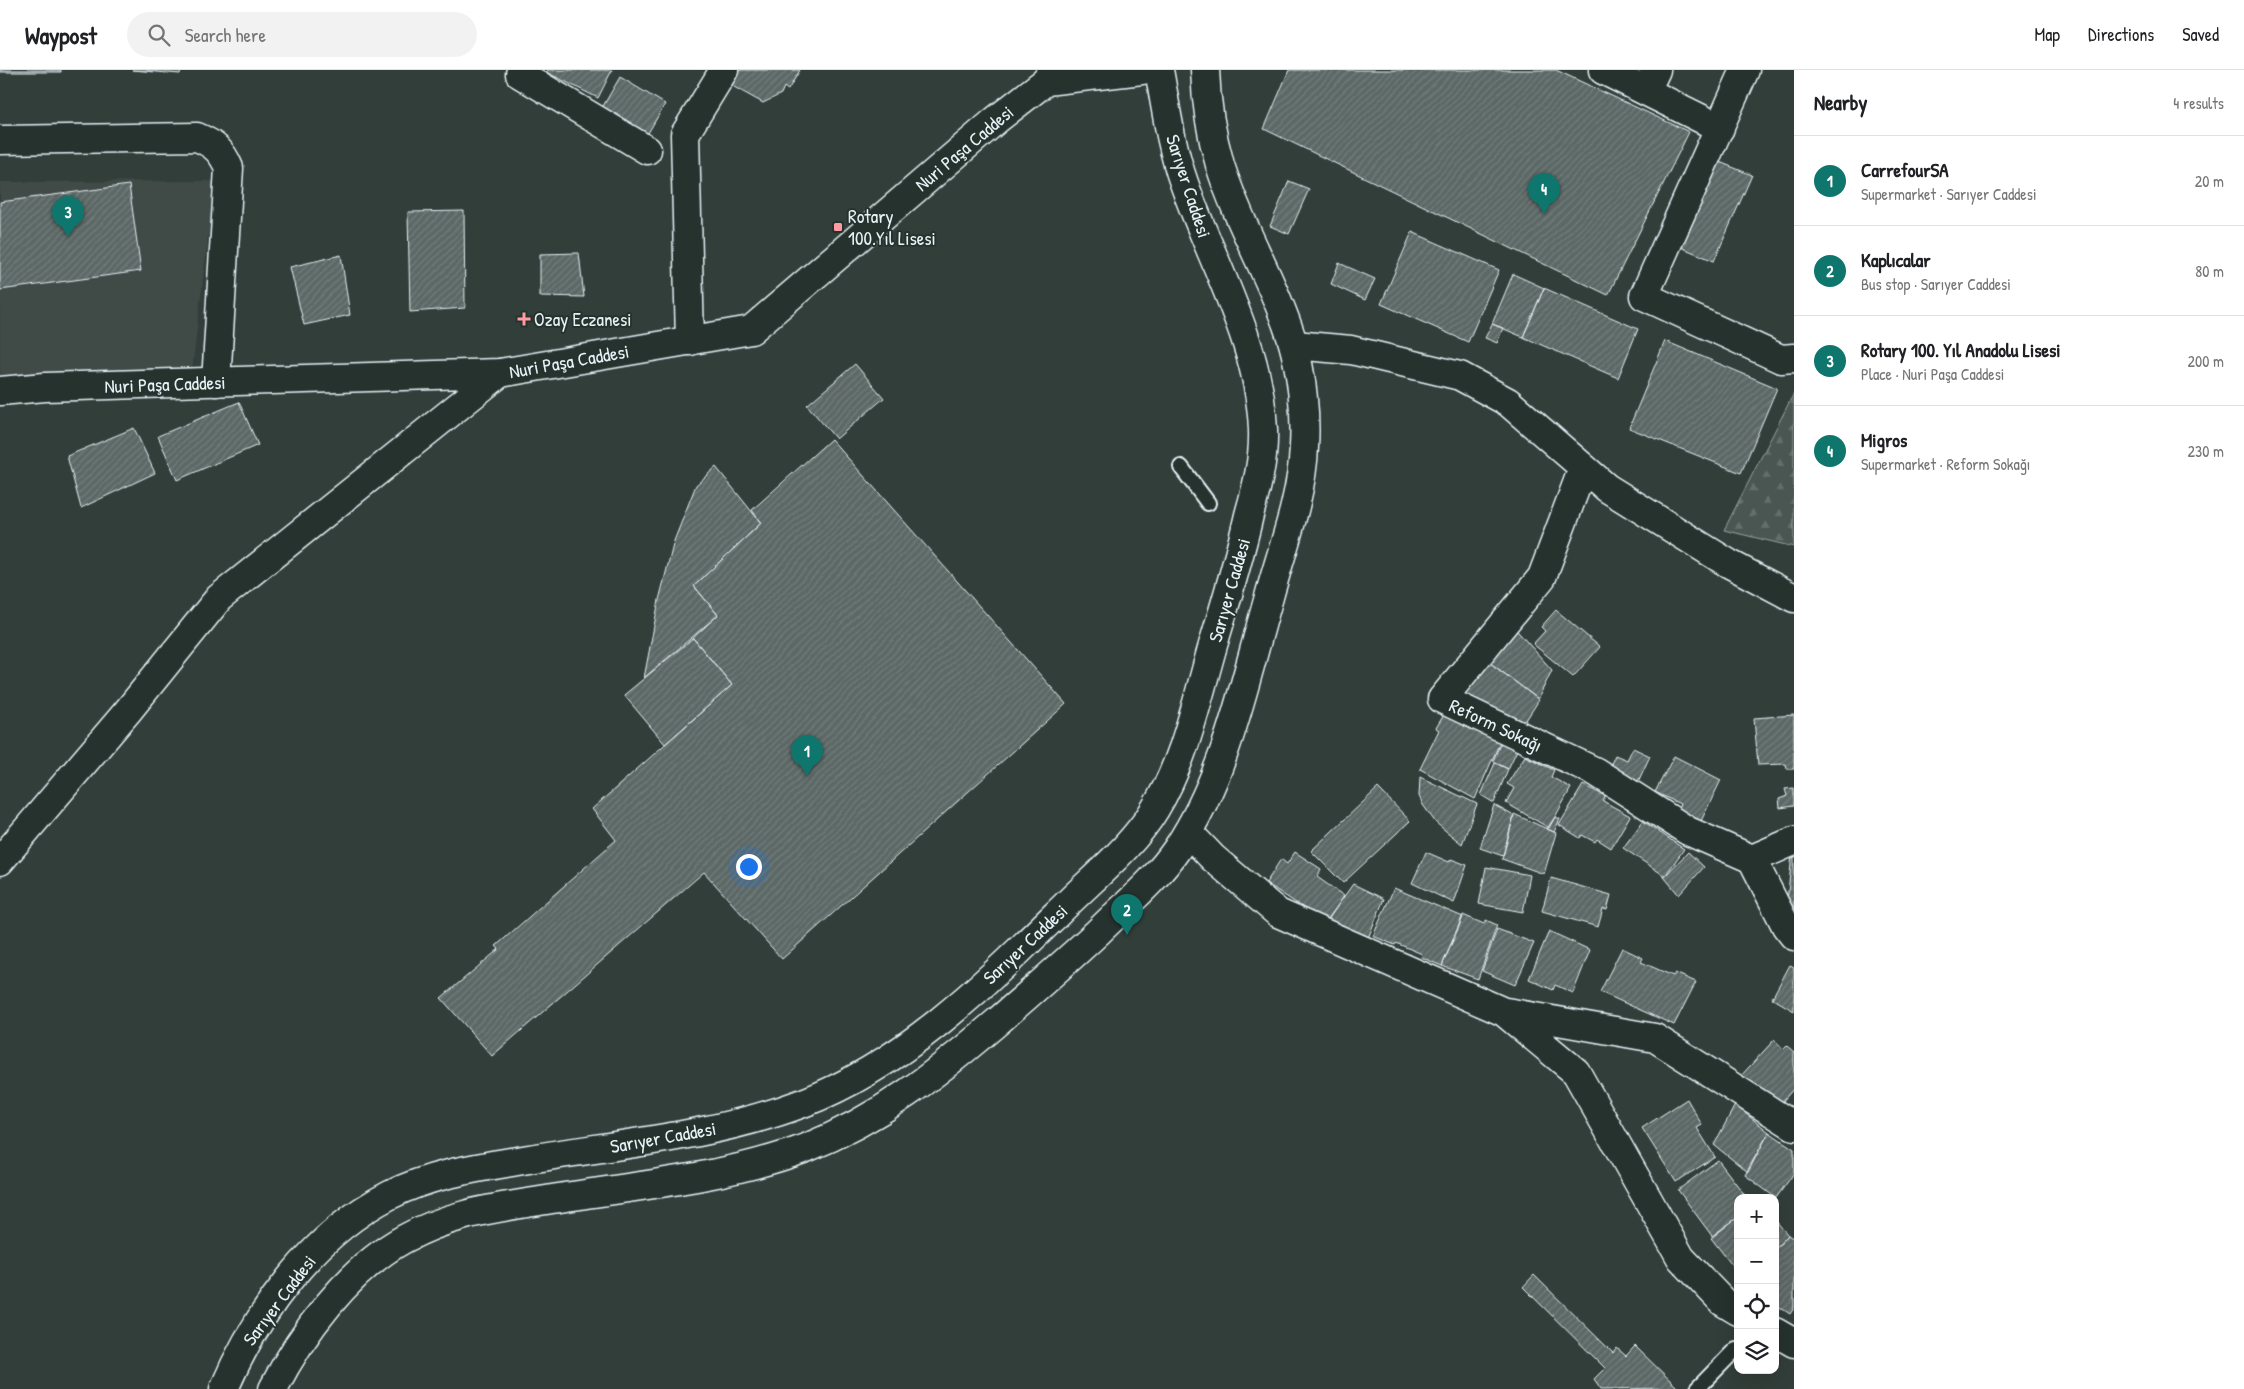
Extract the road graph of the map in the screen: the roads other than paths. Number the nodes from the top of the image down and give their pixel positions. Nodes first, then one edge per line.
1 (724, 70) edge
2 (1142, 70) edge
3 (1159, 70) edge
4 (1205, 70) edge
5 (1603, 70) edge
6 (1745, 70) edge
7 (514, 71) edge
8 (1044, 74) edge
9 (1651, 81) edge
10 (1720, 128) junction
11 (0, 140) edge
12 (647, 150) dead end
13 (690, 341) junction
14 (1294, 346) junction
15 (1251, 356) junction
16 (1794, 358) edge
17 (500, 373) junction
18 (216, 382) junction
19 (0, 392) edge
20 (1181, 467) dead end
21 (1583, 468) junction
22 (1208, 503) dead end
23 (1794, 598) edge
24 (1156, 807) junction
25 (1188, 832) junction
26 (1794, 841) edge
27 (1752, 859) junction
28 (0, 861) edge
29 (1794, 936) edge
30 (1504, 1012) junction
31 (1794, 1126) edge
32 (1734, 1309) edge
33 (1779, 1334) edge
34 (1794, 1343) edge
35 (1734, 1351) edge
36 (224, 1389) edge
37 (273, 1389) edge
38 (1697, 1389) edge

1 - 13 street
2 - 8 street
3 - 15 street, Sarıyer Caddesi
4 - 14 street, Sarıyer Caddesi
5 - 9 street
6 - 10 street
7 - 12 street
8 - 13 street, Nuri Paşa Caddesi
9 - 10 street
10 - 16 street
11 - 18 street
13 - 17 street, Nuri Paşa Caddesi
14 - 15 street
14 - 21 street
14 - 25 street, Sarıyer Caddesi
15 - 24 street, Sarıyer Caddesi
17 - 18 street, Nuri Paşa Caddesi
17 - 28 street
18 - 19 street, Nuri Paşa Caddesi
20 - 22 lane
21 - 23 street
21 - 27 street, Reform Sokağı
24 - 25 street
24 - 36 street, Sarıyer Caddesi
25 - 30 street
25 - 37 street, Sarıyer Caddesi
26 - 27 street
27 - 29 street
30 - 31 street
30 - 32 street
33 - 34 street
35 - 38 lane

